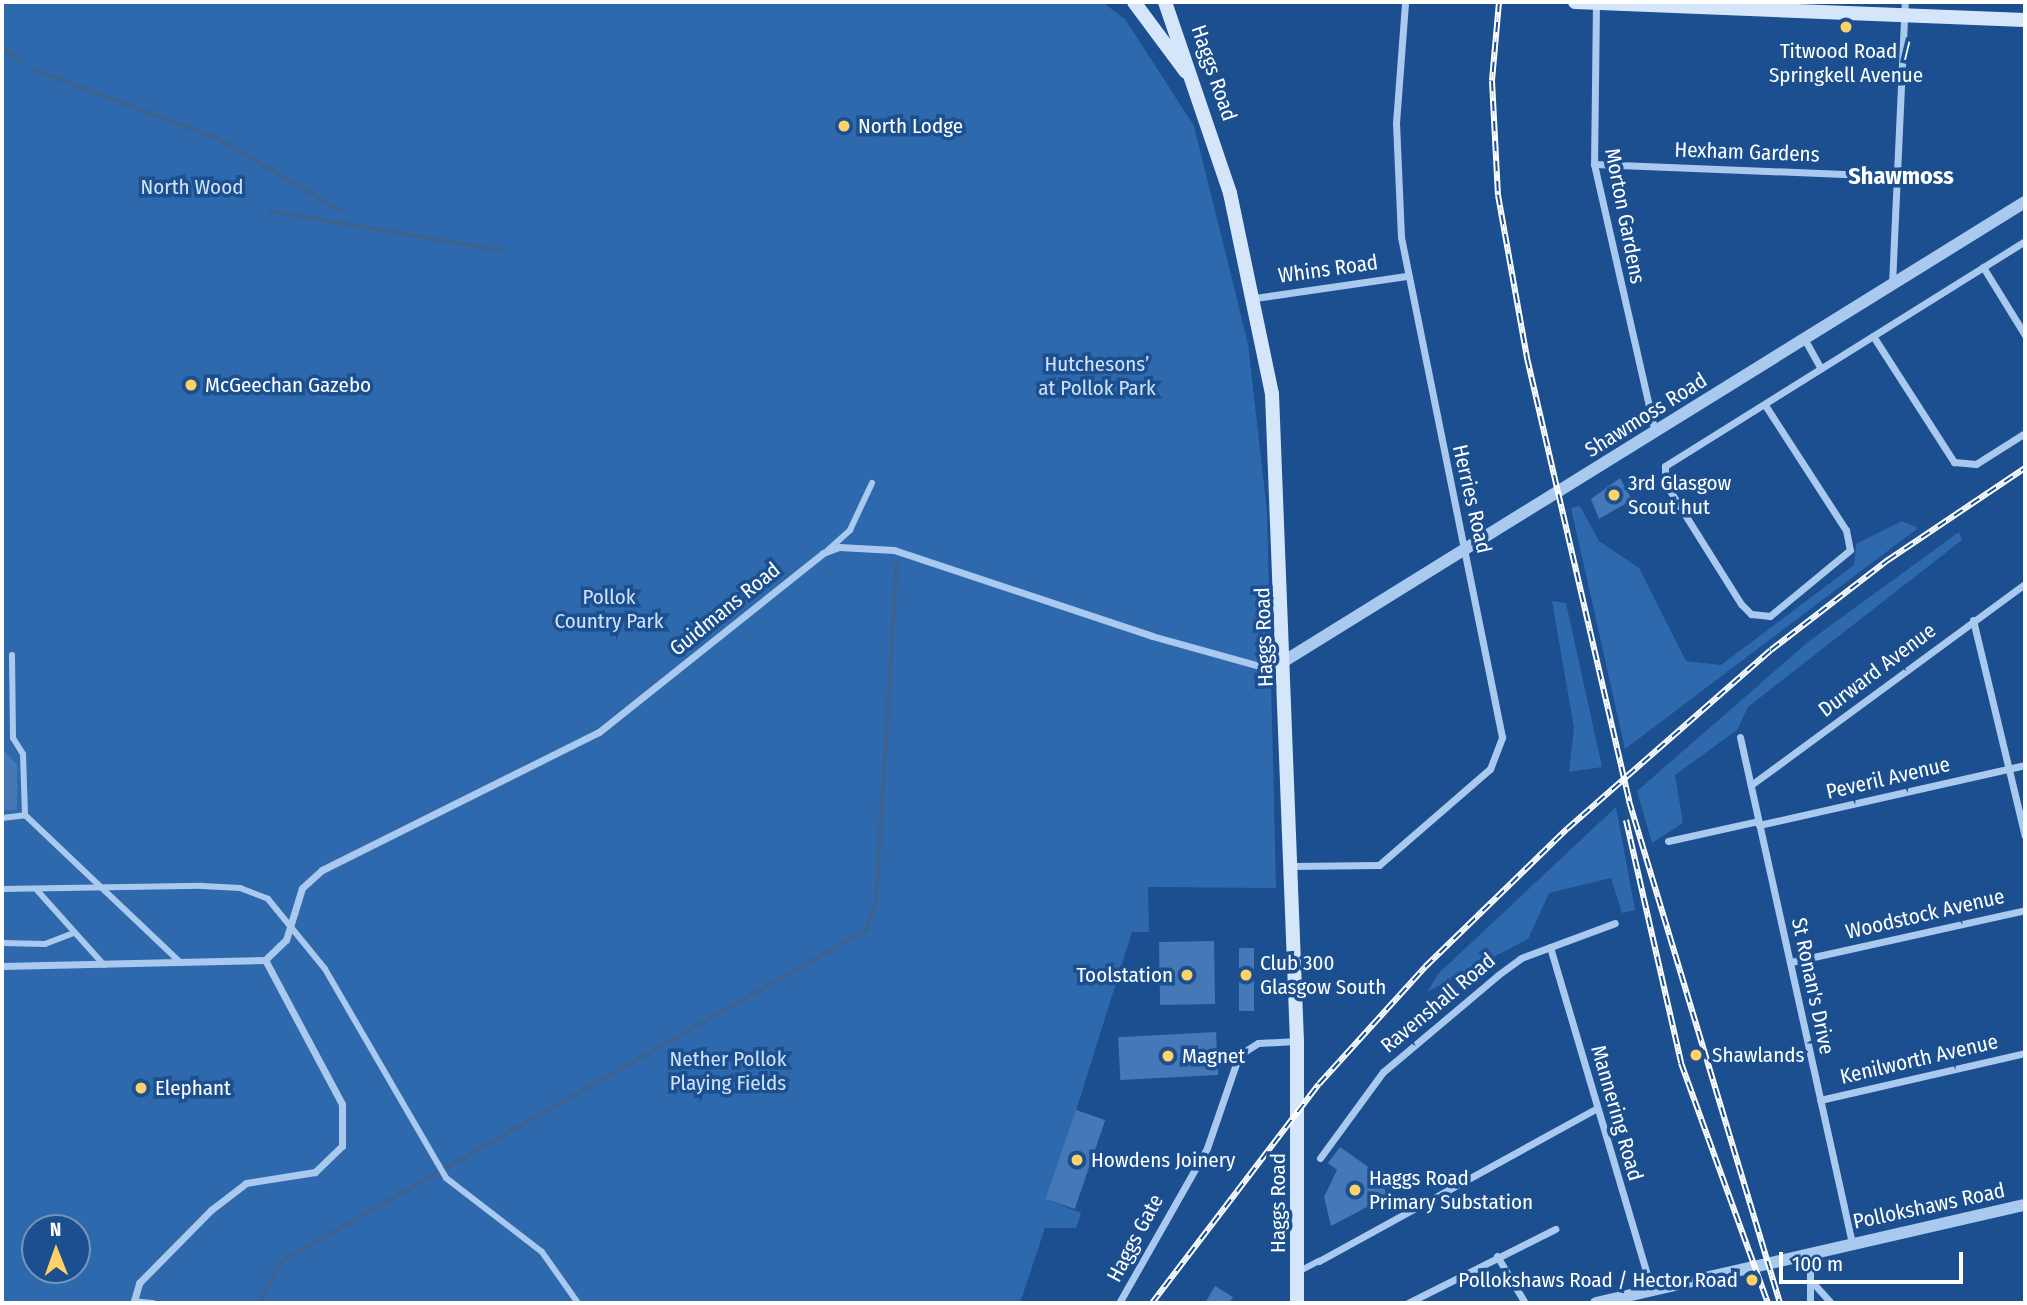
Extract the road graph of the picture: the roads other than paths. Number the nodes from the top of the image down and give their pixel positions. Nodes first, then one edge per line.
1 (1134, 2) edge
2 (1165, 2) edge
3 (1405, 2) edge
4 (1574, 2) edge
5 (1596, 3) edge
6 (1904, 8) edge
7 (2025, 20) edge
8 (1202, 97) junction
9 (1594, 164) junction
10 (1898, 176) junction
11 (2023, 209) edge
12 (2025, 241) edge
13 (1983, 267) junction
14 (1406, 275) junction
15 (1892, 285) junction
16 (1255, 298) junction
17 (2025, 335) edge
18 (1873, 336) junction
19 (1805, 340) junction
20 (1820, 367) junction
21 (1765, 405) junction
22 (1655, 433) junction
23 (2025, 433) edge
24 (872, 483) dead end
25 (1466, 549) junction
26 (823, 553) junction
27 (2025, 584) edge
28 (1973, 620) junction
29 (12, 655) dead end
30 (1286, 660) junction
31 (1740, 737) dead end
32 (2025, 765) edge
33 (2009, 769) junction
34 (1751, 785) junction
35 (25, 815) junction
36 (2, 818) edge
37 (1759, 823) junction
38 (2025, 836) edge
39 (1668, 841) dead end
40 (1292, 866) junction
41 (36, 889) junction
42 (108, 889) junction
43 (2, 890) edge
44 (2025, 909) edge
45 (1615, 923) dead end
46 (292, 925) junction
47 (73, 933) junction
48 (2, 943) edge
49 (1550, 947) junction
50 (265, 960) junction
51 (1791, 962) junction
52 (182, 964) junction
53 (104, 965) junction
54 (2, 966) edge
55 (1297, 1041) junction
56 (2025, 1053) edge
57 (1820, 1100) junction
58 (1597, 1108) junction
59 (1320, 1158) dead end
60 (2025, 1205) edge
61 (1555, 1228) dead end
62 (1852, 1243) junction
63 (1810, 1252) junction
64 (1497, 1256) junction
65 (1319, 1261) joint
66 (1298, 1280) junction
67 (1814, 1284) junction
68 (1651, 1288) junction
69 (152, 1303) edge
70 (578, 1303) edge
71 (1119, 1303) edge
72 (1295, 1303) edge
73 (1408, 1303) edge
74 (1525, 1303) edge
75 (1596, 1303) edge
76 (1810, 1303) edge
77 (1831, 1303) edge

1 - 8 main road
2 - 8 main road, Haggs Road
3 - 14 street, Herries Road
4 - 5 main road
5 - 6 main road
5 - 9 street, Morton Gardens
6 - 7 main road
6 - 10 street
8 - 16 main road, Haggs Road
9 - 10 street, Hexham Gardens
9 - 22 street, Morton Gardens
10 - 15 street
11 - 15 street, Shawmoss Road
12 - 13 street
13 - 17 street
13 - 18 street
14 - 16 street, Whins Road
14 - 25 street, Herries Road
15 - 19 street, Shawmoss Road
16 - 30 main road, Haggs Road
18 - 20 street
18 - 23 street
19 - 20 street
19 - 22 street, Shawmoss Road
20 - 21 street
21 - 21 street
22 - 25 street, Shawmoss Road
24 - 26 street
25 - 30 street, Shawmoss Road
25 - 40 street, Herries Road
26 - 30 street, Guidmans Road
26 - 46 street, Guidmans Road
27 - 28 street, Durward Avenue
28 - 33 street
28 - 34 street, Durward Avenue
29 - 35 street
30 - 40 main road, Haggs Road
31 - 34 street, St Ronan's Drive
32 - 33 street, Peveril Avenue
33 - 37 street, Peveril Avenue
33 - 38 street
34 - 37 street, St Ronan's Drive
35 - 36 street
35 - 42 street
37 - 39 street, Peveril Avenue
37 - 51 street, St Ronan's Drive
40 - 55 main road, Haggs Road
41 - 42 street
41 - 43 street
41 - 47 street
42 - 46 street
42 - 52 street
44 - 51 street, Woodstock Avenue
45 - 49 street, Ravenshall Road
46 - 50 street, Guidmans Road
46 - 70 street
47 - 48 street
47 - 53 street
49 - 58 street, Mannering Road
49 - 59 street, Ravenshall Road
50 - 52 street
50 - 69 street
51 - 57 street, St Ronan's Drive
52 - 53 street
53 - 54 street
55 - 66 main road, Haggs Road
55 - 71 street, Haggs Gate
56 - 57 street, Kenilworth Avenue
57 - 62 street, St Ronan's Drive
58 - 65 street
58 - 68 street, Mannering Road
60 - 62 street, Pollokshaws Road
61 - 64 street
62 - 63 street, Pollokshaws Road
63 - 67 street
63 - 68 street, Pollokshaws Road
64 - 73 street
64 - 74 street
65 - 66 street
66 - 72 main road, Haggs Road
67 - 76 street
67 - 77 street
68 - 75 street, Pollokshaws Road

